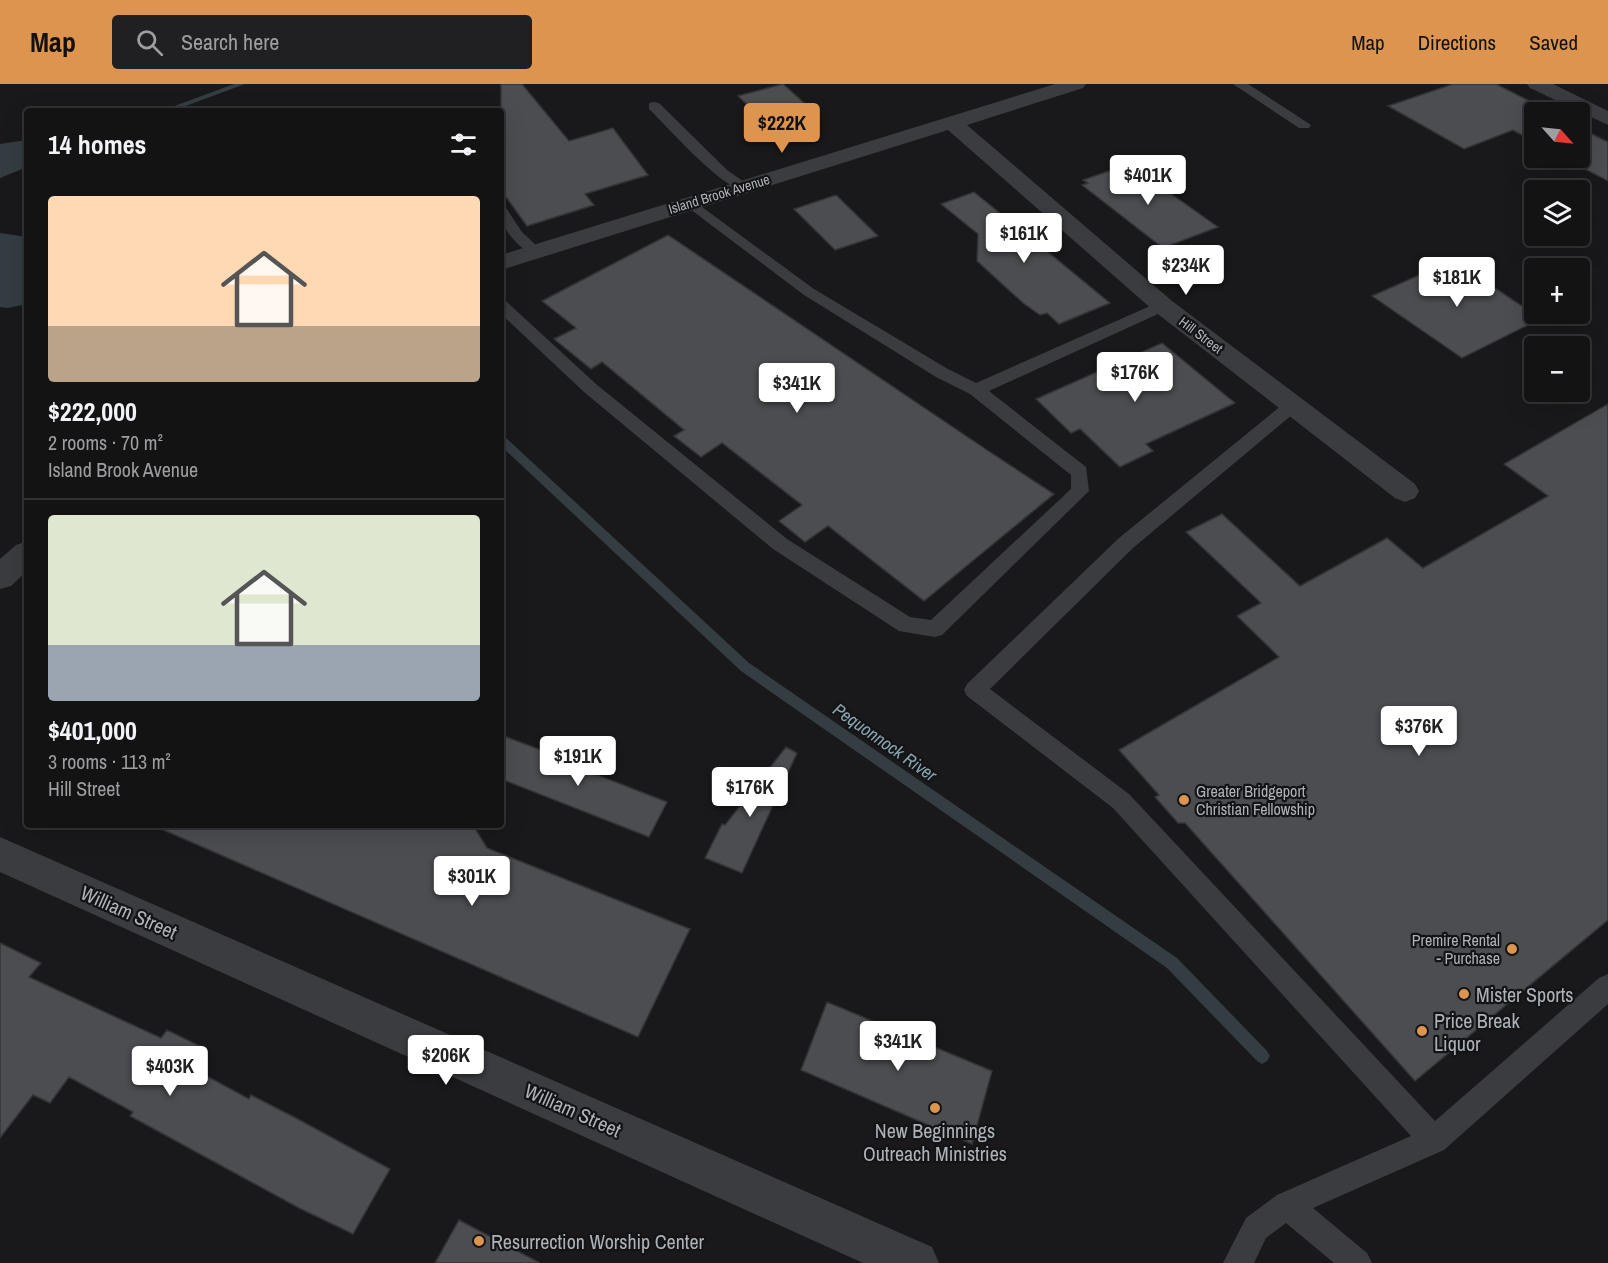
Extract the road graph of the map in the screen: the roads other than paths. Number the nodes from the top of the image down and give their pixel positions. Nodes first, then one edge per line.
1 (1076, 84) edge
2 (1239, 84) edge
3 (1537, 84) edge
4 (654, 106) dead end
5 (1608, 119) edge
6 (951, 122) junction
7 (1304, 125) dead end
8 (742, 187) junction
9 (691, 203) junction
10 (504, 216) edge
11 (534, 252) junction
12 (504, 262) edge
13 (1163, 306) junction
14 (504, 308) edge
15 (976, 390) junction
16 (1293, 405) junction
17 (1405, 491) dead end
18 (24, 556) edge
19 (0, 577) edge
20 (0, 854) edge
21 (1608, 987) edge
22 (1434, 1140) junction
23 (1287, 1205) junction
24 (916, 1263) edge
25 (1238, 1263) edge
26 (1356, 1263) edge

1 - 6 street, Island Brook Avenue
2 - 7 lane
3 - 5 street
4 - 8 lane
6 - 8 street, Island Brook Avenue
6 - 13 street, Hill Street
8 - 9 street, Island Brook Avenue
9 - 11 street, Island Brook Avenue
9 - 15 lane
10 - 11 lane
11 - 12 street, Island Brook Avenue
13 - 15 lane
13 - 16 street, Hill Street
14 - 15 lane
16 - 17 street, Hill Street
16 - 22 lane
18 - 19 street
20 - 24 street, William Street
21 - 22 lane
22 - 23 lane
23 - 25 lane
23 - 26 lane

